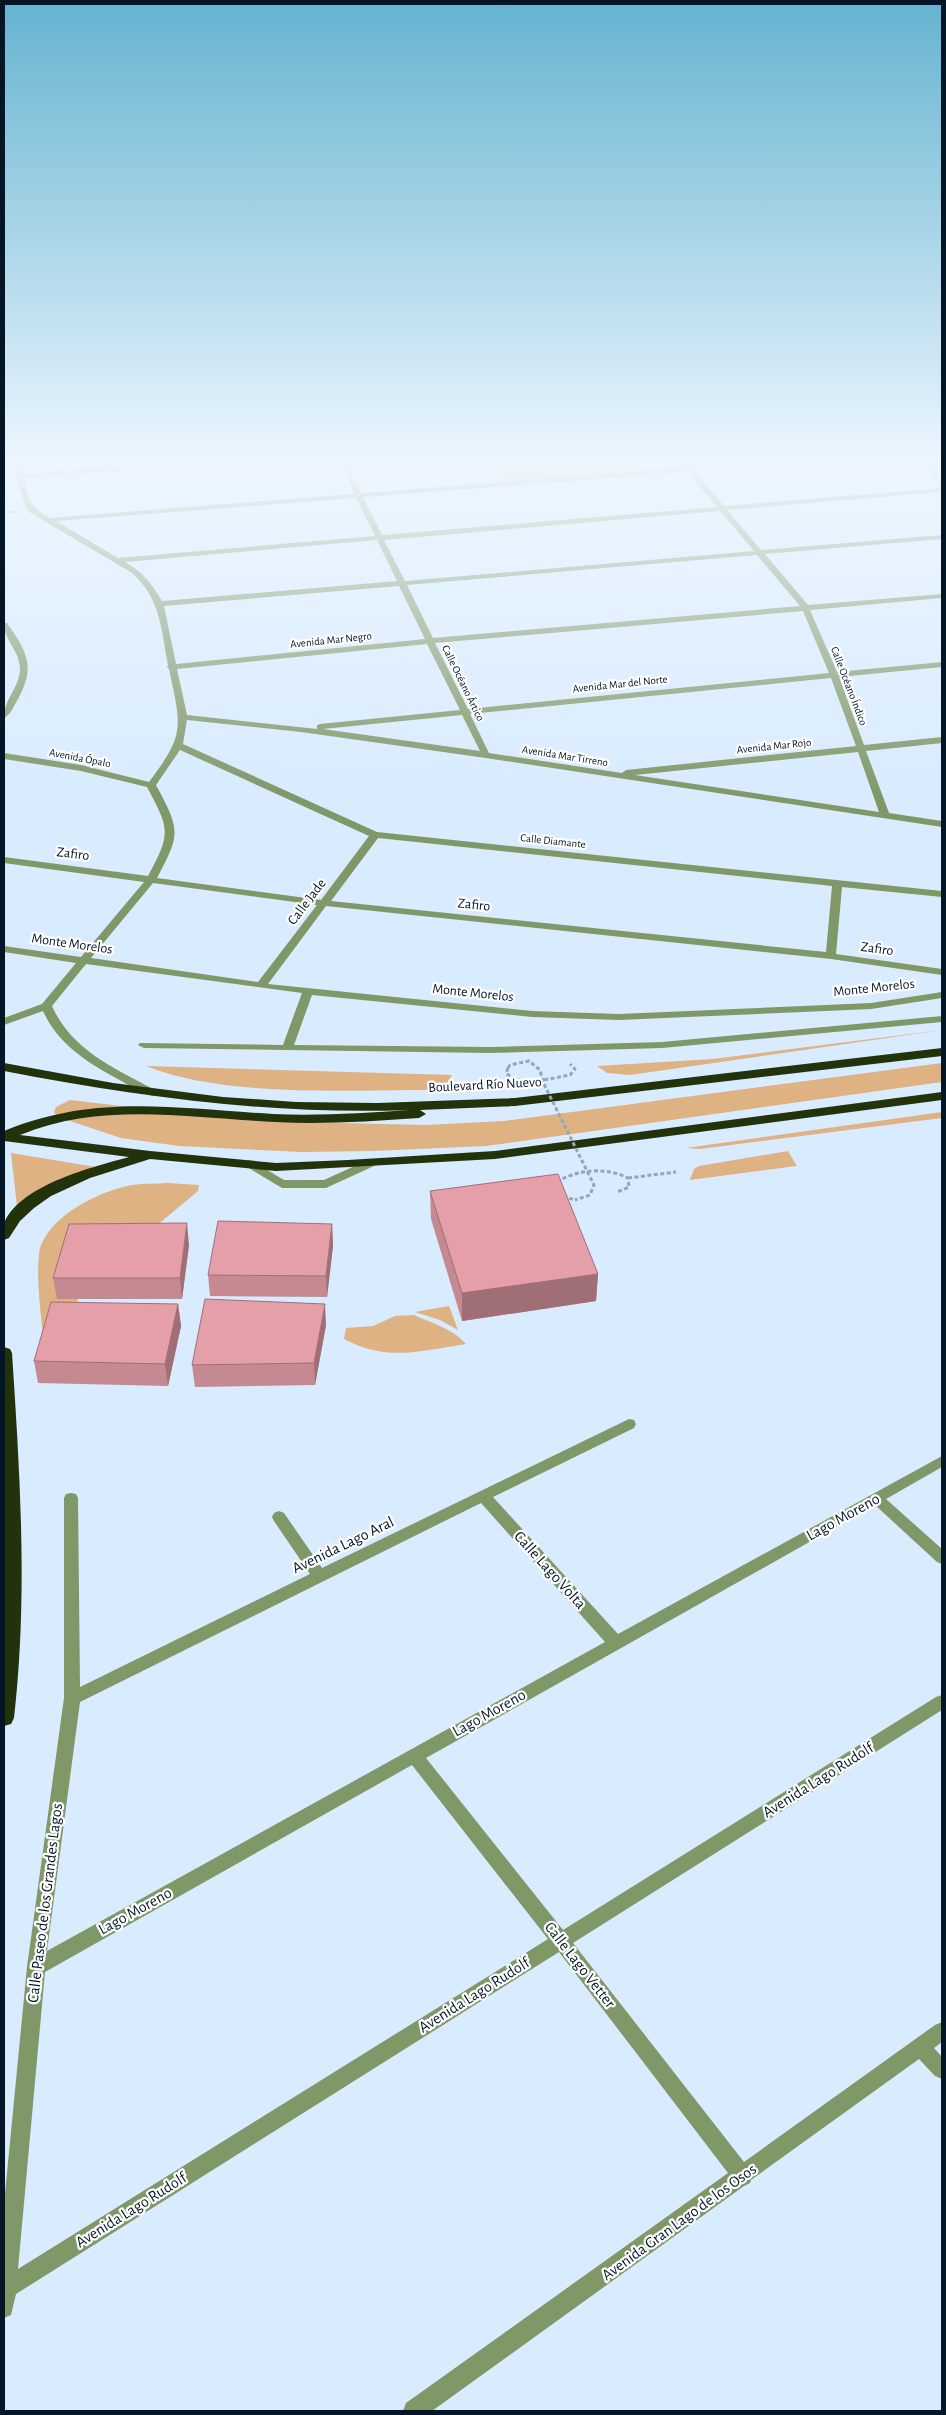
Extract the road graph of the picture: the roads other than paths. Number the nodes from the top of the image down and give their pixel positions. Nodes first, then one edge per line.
1 (133, 572) edge
2 (396, 572) edge
3 (536, 572) edge
4 (775, 572) edge
5 (402, 583) junction
6 (942, 596) edge
7 (160, 604) junction
8 (805, 607) junction
9 (4, 625) edge
10 (430, 641) junction
11 (942, 664) edge
12 (171, 667) junction
13 (834, 674) junction
14 (464, 711) junction
15 (4, 715) edge
16 (183, 717) junction
17 (301, 729) junction
18 (942, 740) edge
19 (179, 746) junction
20 (861, 748) junction
21 (486, 755) junction
22 (4, 756) edge
23 (608, 774) junction
24 (151, 785) junction
25 (886, 815) junction
26 (942, 824) edge
27 (375, 835) junction
28 (4, 860) edge
29 (152, 878) junction
30 (837, 883) junction
31 (942, 894) edge
32 (323, 903) junction
33 (4, 949) edge
34 (831, 956) junction
35 (84, 960) junction
36 (942, 972) edge
37 (261, 986) junction
38 (308, 991) junction
39 (942, 995) edge
40 (46, 1006) junction
41 (942, 1019) edge
42 (4, 1022) edge
43 (144, 1045) dead end
44 (287, 1048) junction
45 (942, 1052) edge
46 (4, 1067) edge
47 (153, 1093) junction
48 (942, 1096) edge
49 (515, 1102) junction
50 (4, 1137) edge
51 (150, 1155) junction
52 (4, 1236) edge
53 (4, 1353) edge
54 (629, 1424) dead end
55 (6, 1428) edge
56 (942, 1461) edge
57 (484, 1497) junction
58 (71, 1498) dead end
59 (876, 1498) junction
60 (279, 1516) dead end
61 (942, 1558) edge
62 (319, 1576) junction
63 (616, 1643) junction
64 (72, 1698) junction
65 (942, 1702) edge
66 (4, 1718) edge
67 (414, 1755) junction
68 (562, 1940) junction
69 (36, 1967) junction
70 (942, 2031) edge
71 (921, 2047) junction
72 (942, 2070) edge
73 (743, 2176) junction
74 (6, 2288) junction
75 (4, 2308) edge
76 (414, 2411) edge

1 - 7 street
2 - 5 street, Calle Océano Ártico
3 - 5 street
4 - 8 street, Calle Océano Índico
5 - 7 street
5 - 10 street, Calle Océano Ártico
6 - 8 street, Avenida Mar Negro
7 - 12 street
8 - 10 street, Avenida Mar Negro
8 - 13 street, Calle Océano Índico
9 - 15 street
10 - 12 street, Avenida Mar Negro
10 - 14 street, Calle Océano Ártico
11 - 13 street, Avenida Mar del Norte
12 - 16 street
13 - 14 street, Avenida Mar del Norte
13 - 20 street, Calle Océano Índico
14 - 17 street, Avenida Mar del Norte
14 - 21 street, Calle Océano Ártico
16 - 17 street, Avenida Mar Tirreno
16 - 19 street
17 - 21 street, Avenida Mar Tirreno
18 - 20 street, Avenida Mar Rojo
19 - 24 street
19 - 27 street, Calle Diamante
20 - 23 street, Avenida Mar Rojo
20 - 25 street, Calle Océano Índico
21 - 23 street, Avenida Mar Tirreno
22 - 24 street, Avenida Ópalo
23 - 25 street, Avenida Mar Tirreno
24 - 29 street
25 - 26 street, Avenida Mar Tirreno
27 - 30 street, Calle Diamante
27 - 32 street, Calle Jade
28 - 29 street, Zafiro
29 - 32 street, Zafiro
29 - 35 street
30 - 31 street, Calle Diamante
30 - 34 street
32 - 34 street, Zafiro
32 - 37 street, Calle Jade
33 - 35 street, Monte Morelos
34 - 36 street, Zafiro
35 - 37 street, Monte Morelos
35 - 40 street
37 - 38 street, Monte Morelos
38 - 39 street, Monte Morelos
38 - 44 street
40 - 42 street
40 - 47 street
41 - 44 street
43 - 44 street
45 - 49 highway, Boulevard Río Nuevo
46 - 47 highway, Boulevard Río Nuevo
47 - 49 highway, Boulevard Río Nuevo
48 - 51 highway
49 - 50 highway
50 - 51 highway
51 - 52 highway
53 - 55 highway
54 - 57 street, Avenida Lago Aral
55 - 66 highway
56 - 59 street, Lago Moreno
57 - 62 street, Avenida Lago Aral
57 - 63 street, Calle Lago Volta
58 - 64 street, Calle Paseo de los Grandes Lagos
59 - 61 street
59 - 63 street, Lago Moreno
60 - 62 street
62 - 64 street, Avenida Lago Aral
63 - 67 street, Lago Moreno
64 - 69 street, Calle Paseo de los Grandes Lagos
65 - 68 street, Avenida Lago Rudolf
67 - 68 street, Calle Lago Vetter
67 - 69 street, Lago Moreno
68 - 73 street, Calle Lago Vetter
68 - 74 street, Avenida Lago Rudolf
69 - 74 street, Calle Paseo de los Grandes Lagos
70 - 71 street, Avenida Gran Lago de los Osos
71 - 72 street
71 - 73 street, Avenida Gran Lago de los Osos
73 - 76 street, Avenida Gran Lago de los Osos
74 - 75 street, Calle Paseo de los Grandes Lagos

